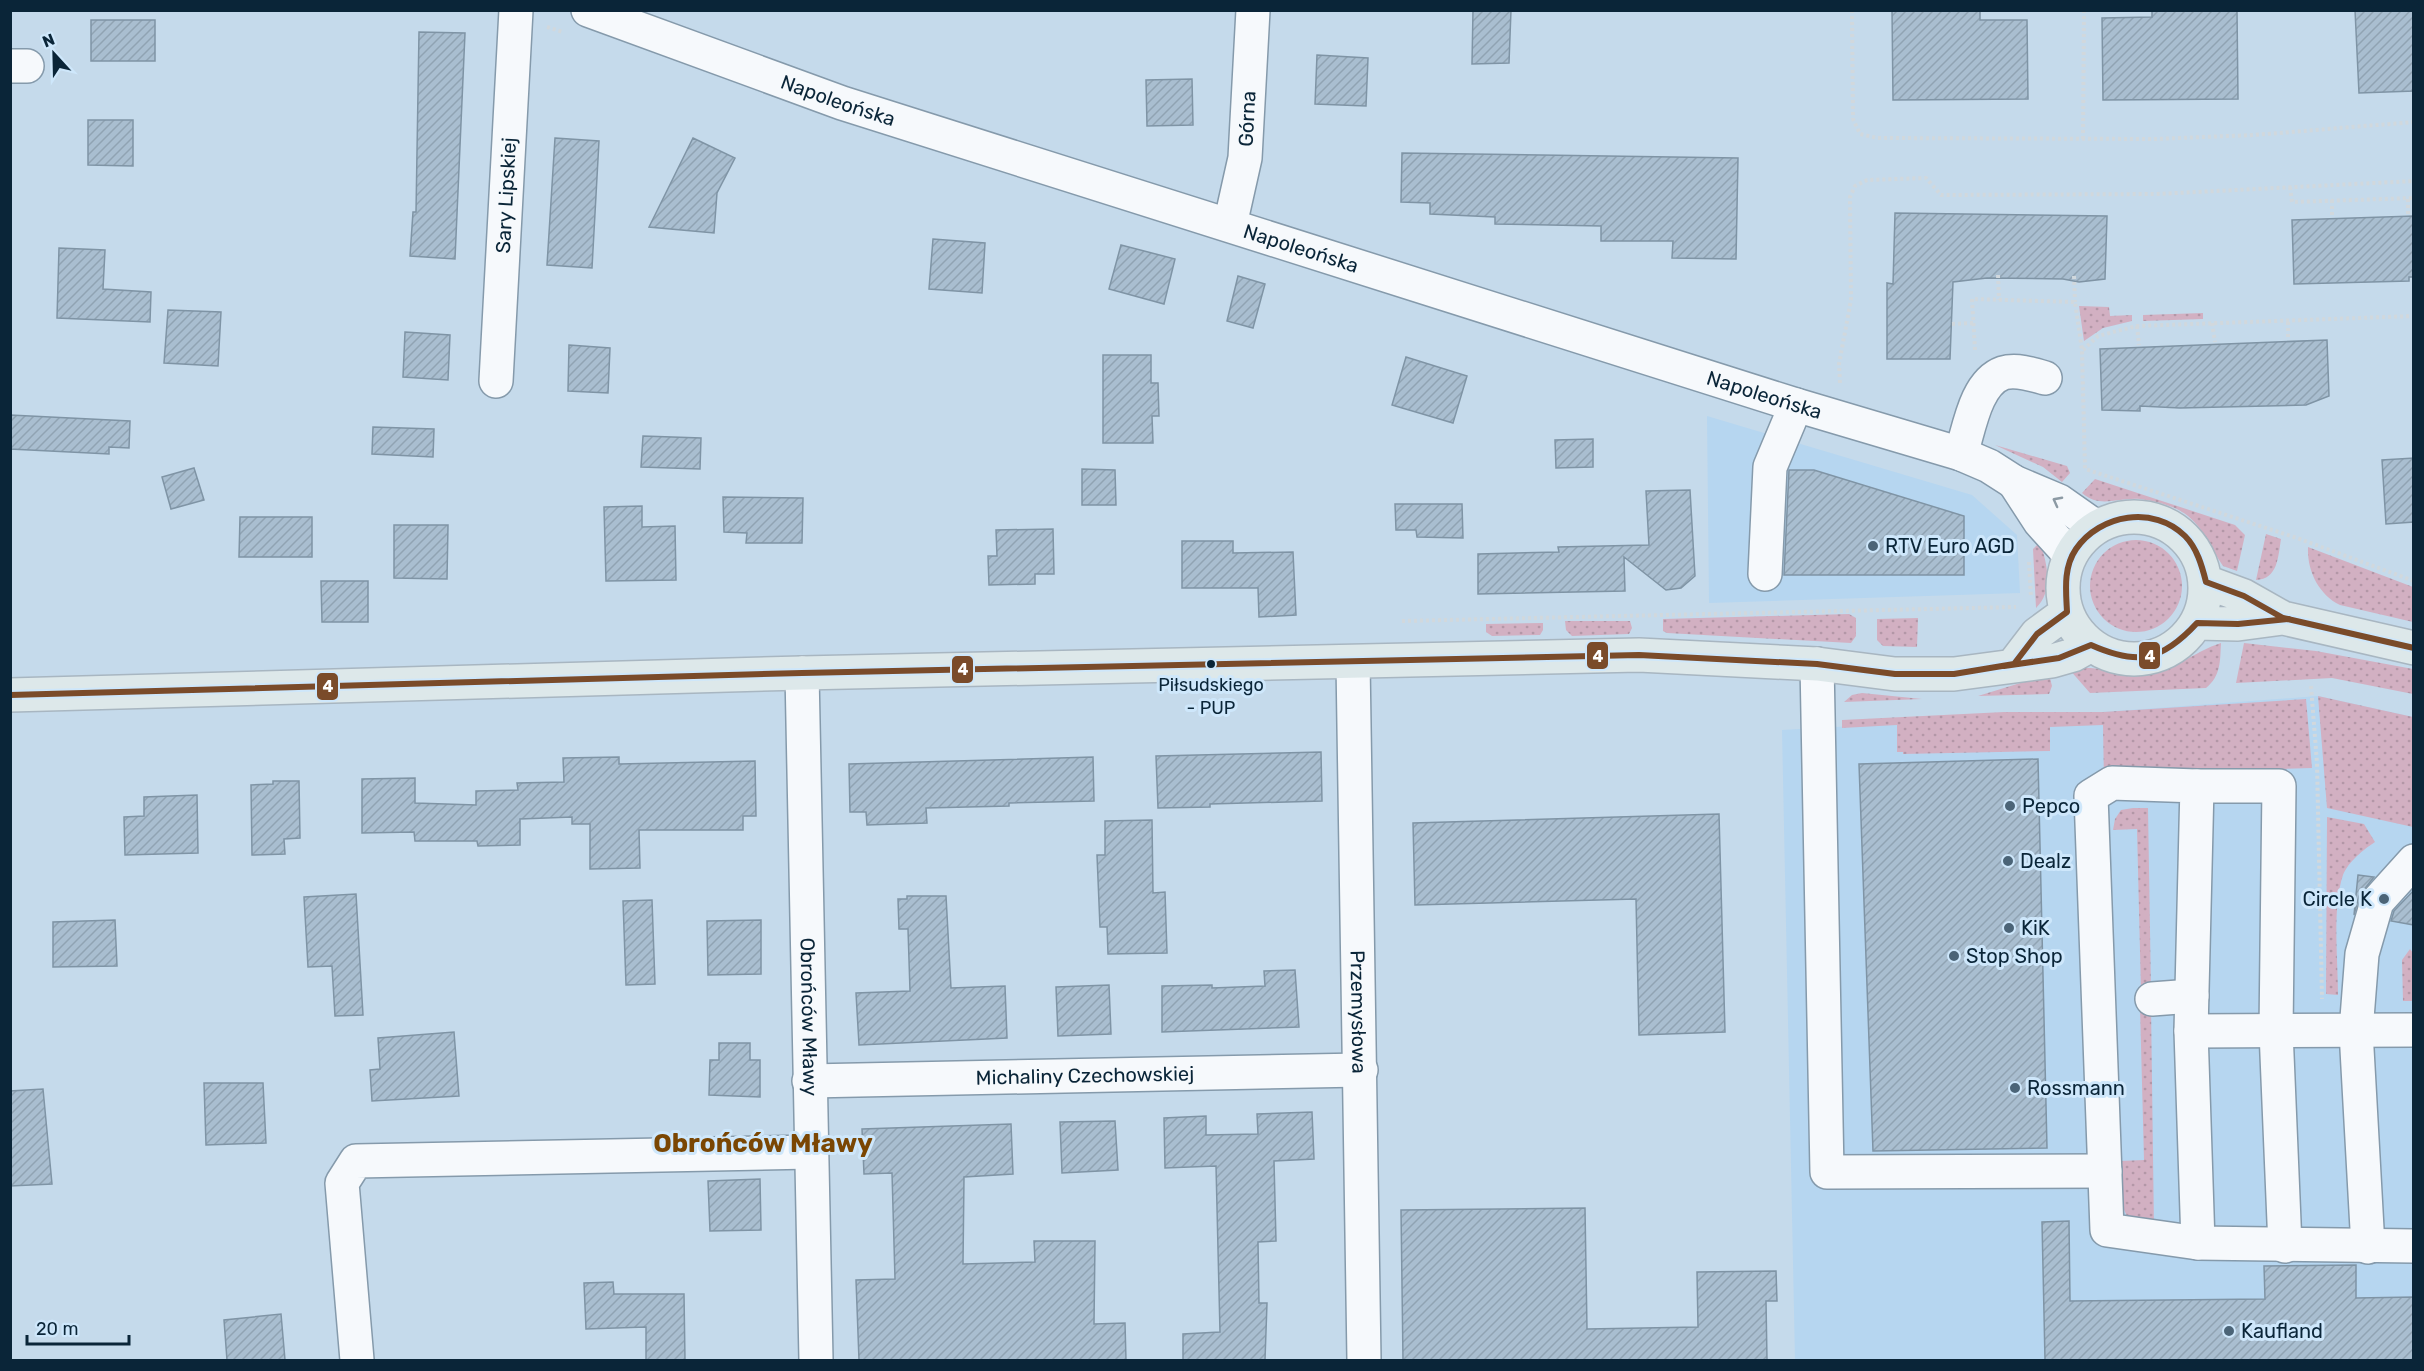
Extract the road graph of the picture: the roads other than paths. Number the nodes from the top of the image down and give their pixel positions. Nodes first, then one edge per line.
1 (516, 10) edge
2 (588, 10) edge
3 (1253, 10) edge
4 (1230, 225) junction
5 (2045, 378) dead end
6 (496, 381) dead end
7 (1797, 405) junction
8 (1961, 454) junction
9 (2014, 482) junction
10 (2096, 527) junction
11 (2070, 555) junction
12 (1765, 574) dead end
13 (2205, 582) junction
14 (2067, 612) junction
15 (2283, 618) junction
16 (2197, 622) junction
17 (2091, 645) junction
18 (2414, 648) edge
19 (1353, 662) junction
20 (1817, 664) junction
21 (2014, 664) junction
22 (802, 673) junction
23 (10, 694) edge
24 (2197, 786) junction
25 (2414, 861) edge
26 (2192, 996) junction
27 (2152, 999) dead end
28 (2356, 1017) junction
29 (2414, 1030) edge
30 (2191, 1031) junction
31 (2276, 1031) junction
32 (1361, 1070) junction
33 (809, 1081) junction
34 (811, 1152) junction
35 (2105, 1171) junction
36 (2198, 1243) junction
37 (2285, 1246) junction
38 (2414, 1246) edge
39 (2368, 1247) junction
40 (357, 1360) edge
41 (816, 1360) edge
42 (1364, 1360) edge

1 - 6 street, Sary Lipskiej
2 - 4 street, Napoleońska
3 - 4 street, Górna
4 - 7 street, Napoleońska
5 - 8 street
7 - 8 street, Napoleońska
7 - 12 street
8 - 9 street, Napoleońska
10 -> 9 street, Napoleońska
9 - 11 street, Napoleońska
10 - 11 main road
10 - 13 main road
11 - 14 main road
13 - 15 main road
13 - 16 main road
14 - 17 main road
14 - 21 main road
15 - 16 main road
15 - 18 main road
16 - 17 main road
17 - 21 main road
19 - 20 main road
19 - 22 main road
19 - 32 street, Przemysłowa
20 - 21 main road
20 - 35 street
22 - 23 main road
22 - 33 street, Obrońców Mławy
24 - 26 street
24 - 31 street
24 - 35 street
25 - 28 street
26 - 27 street
26 - 30 street
28 - 29 street
28 - 31 street
28 - 39 street
30 - 31 street
30 - 36 street
31 - 37 street
32 - 33 street, Michaliny Czechowskiej
32 - 42 street, Przemysłowa
33 - 34 street, Obrońców Mławy
34 - 40 street
34 - 41 street, Obrońców Mławy
35 - 36 street
36 - 37 street
37 - 39 street
38 - 39 street

